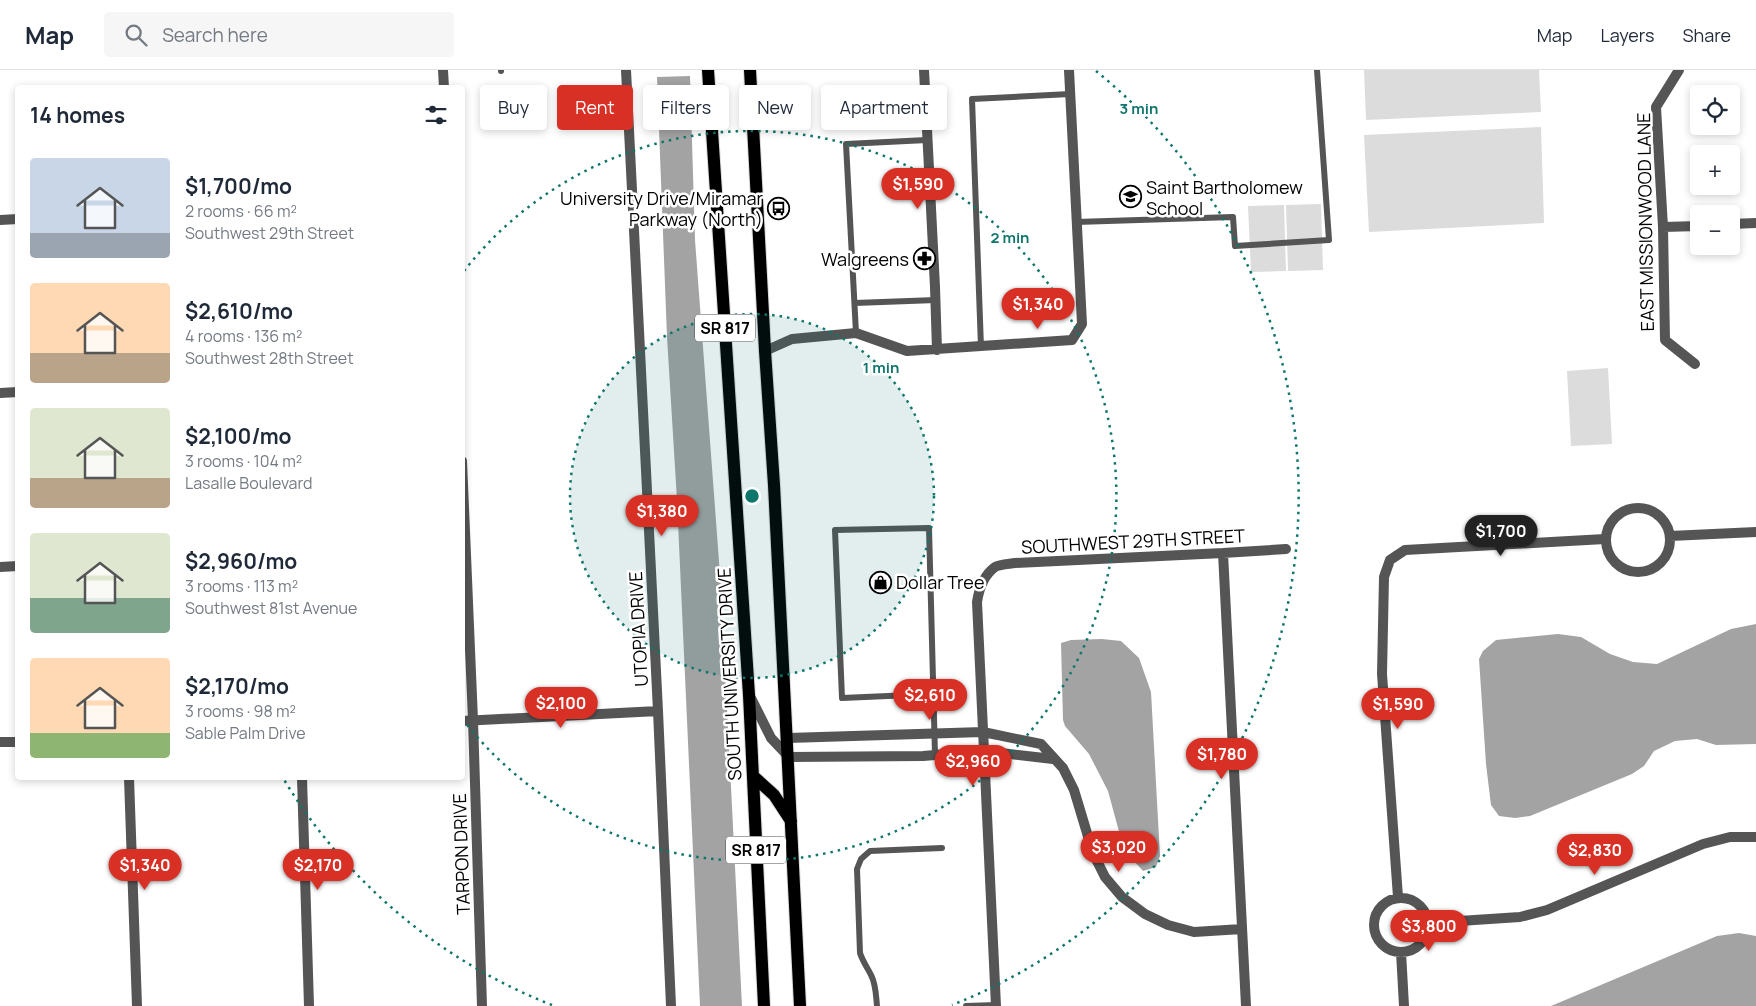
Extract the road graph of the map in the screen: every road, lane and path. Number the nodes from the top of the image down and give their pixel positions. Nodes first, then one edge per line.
1 (443, 70) edge
2 (626, 70) edge
3 (708, 70) edge
4 (750, 70) edge
5 (924, 70) edge
6 (1069, 70) edge
7 (1318, 70) edge
8 (1679, 70) edge
9 (444, 85) edge
10 (1070, 94) junction
11 (927, 140) junction
12 (15, 219) edge
13 (0, 220) edge
14 (1076, 222) junction
15 (1756, 223) edge
16 (1740, 224) edge
17 (1690, 226) edge
18 (1664, 227) junction
19 (936, 300) junction
20 (855, 303) junction
21 (856, 333) junction
22 (981, 347) junction
23 (937, 350) junction
24 (765, 351) junction
25 (1695, 364) dead end
26 (15, 392) edge
27 (0, 393) edge
28 (1756, 532) edge
29 (1670, 536) junction
30 (1606, 539) junction
31 (1286, 548) dead end
32 (1223, 553) junction
33 (15, 566) edge
34 (465, 566) edge
35 (0, 567) edge
36 (749, 694) junction
37 (934, 694) junction
38 (658, 711) junction
39 (473, 720) junction
40 (465, 721) edge
41 (984, 732) junction
42 (935, 733) junction
43 (788, 738) junction
44 (0, 742) edge
45 (15, 742) edge
46 (984, 750) junction
47 (935, 755) junction
48 (789, 758) junction
49 (1053, 759) junction
50 (753, 776) junction
51 (129, 780) edge
52 (302, 780) edge
53 (792, 821) junction
54 (1756, 837) edge
55 (942, 848) dead end
56 (1398, 897) junction
57 (1429, 923) junction
58 (1242, 929) junction
59 (1401, 952) junction
60 (996, 1005) edge
61 (136, 1006) edge
62 (309, 1006) edge
63 (482, 1006) edge
64 (671, 1006) edge
65 (764, 1006) edge
66 (800, 1006) edge
67 (877, 1006) edge
68 (966, 1006) edge
69 (1246, 1006) edge
70 (1404, 1006) edge

1 - 9 street
2 - 38 street, UTOPIA DRIVE
3 - 36 main road, SOUTH UNIVERSITY DRIVE / SR 817
4 - 24 main road, SR 817
5 - 11 street
6 - 10 street
7 - 14 lane
8 - 18 street, EAST MISSIONWOOD LANE
10 - 14 street
10 - 22 lane
11 - 19 street
11 - 20 lane
12 - 13 street
14 - 22 street
15 - 16 street
17 - 18 street
18 - 25 street, EAST MISSIONWOOD LANE
19 - 20 lane
19 - 23 street
20 - 21 lane
21 - 23 street
21 - 24 street
22 - 23 street
24 - 43 main road, SR 817
26 - 27 street
28 - 29 street
29 - 30 street
29 - 30 street
30 - 56 street
31 - 32 street, SOUTHWEST 29TH STREET
32 - 41 street, SOUTHWEST 29TH STREET
32 - 58 street
33 - 35 street
34 - 39 street, TARPON DRIVE
36 - 48 street
36 - 50 main road, SOUTH UNIVERSITY DRIVE / SR 817
37 - 37 lane
37 - 42 lane
38 - 39 street
38 - 64 street, UTOPIA DRIVE
39 - 40 street
39 - 63 street, TARPON DRIVE
41 - 42 street
41 - 46 street
41 - 49 street
42 - 43 street
42 - 47 lane
43 - 48 main road, SR 817
44 - 45 street
46 - 47 street
46 - 49 street
46 - 60 street
47 - 48 street
48 - 53 main road, SR 817
49 - 58 street
50 - 53 main road
50 - 65 main road, SOUTH UNIVERSITY DRIVE / SR 817
51 - 61 street
52 - 62 street
53 - 66 main road, SR 817
54 - 57 street
55 - 67 lane
56 - 57 street
56 - 59 street
57 - 59 street
58 - 69 street
59 - 70 street
60 - 68 lane

